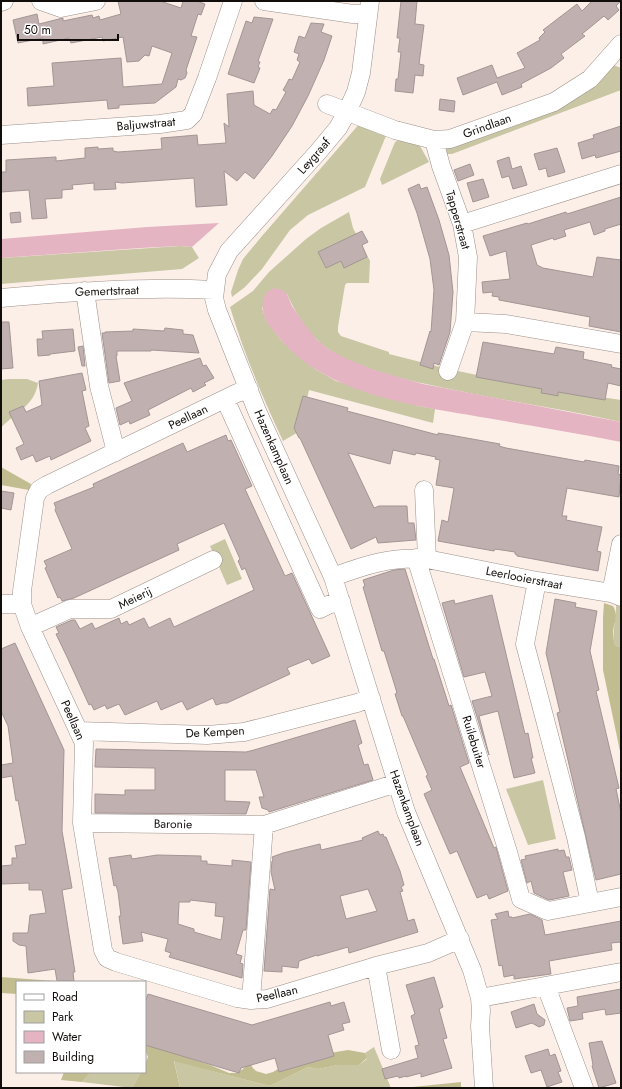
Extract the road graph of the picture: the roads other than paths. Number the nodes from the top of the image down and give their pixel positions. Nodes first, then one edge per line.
1 (41, 1) edge
2 (233, 1) edge
3 (264, 1) edge
4 (99, 3) edge
5 (369, 8) edge
6 (618, 54) edge
7 (327, 104) dead end
8 (348, 112) junction
9 (1, 135) edge
10 (434, 140) junction
11 (621, 174) edge
12 (462, 224) junction
13 (214, 290) junction
14 (85, 291) junction
15 (1, 298) edge
16 (465, 322) junction
17 (621, 344) edge
18 (448, 371) dead end
19 (248, 389) junction
20 (225, 399) junction
21 (116, 452) junction
22 (424, 490) dead end
23 (621, 544) edge
24 (422, 558) junction
25 (213, 560) dead end
26 (333, 577) junction
27 (536, 581) junction
28 (616, 595) edge
29 (341, 601) junction
30 (1, 604) edge
31 (22, 604) junction
32 (30, 627) junction
33 (371, 698) junction
34 (78, 731) junction
35 (397, 783) junction
36 (82, 823) junction
37 (264, 825) junction
38 (621, 896) edge
39 (590, 903) junction
40 (460, 939) junction
41 (376, 966) junction
42 (621, 972) edge
43 (546, 986) junction
44 (251, 1000) junction
45 (480, 1005) junction
46 (391, 1050) dead end
47 (484, 1088) edge
48 (497, 1088) edge
49 (584, 1088) edge

1 - 4 street
2 - 9 street, Baljuwstraat
3 - 5 street
5 - 8 street, Leygraaf
6 - 10 street, Grindlaan
7 - 8 street, Grindlaan
8 - 10 street, Grindlaan
8 - 13 street, Leygraaf
10 - 12 street, Tapperstraat
11 - 12 street
12 - 16 street, Tapperstraat
13 - 14 street, Gemertstraat
13 - 19 street, Hazenkamplaan
14 - 15 street, Gemertstraat
14 - 21 street
16 - 17 street
16 - 18 street, Tapperstraat
19 - 20 street, Peellaan
19 - 26 street, Hazenkamplaan
20 - 21 street, Peellaan
20 - 29 street, Hazenkamplaan
21 - 31 street, Peellaan
22 - 24 street
23 - 28 street
24 - 26 street, Leerlooierstraat
24 - 27 street, Leerlooierstraat
24 - 39 street, Ruilebuiter
25 - 32 street, Meierij
26 - 29 street, Hazenkamplaan
27 - 28 street, Leerlooierstraat
27 - 39 street
29 - 33 street, Hazenkamplaan
30 - 31 street
31 - 32 street, Peellaan
32 - 34 street, Peellaan
33 - 34 street, De Kempen
33 - 35 street, Hazenkamplaan
34 - 36 street, Peellaan
35 - 37 street, Baronie
35 - 40 street, Hazenkamplaan
36 - 37 street, Baronie
36 - 44 street, Peellaan
37 - 44 street
38 - 39 street
40 - 41 street, Peellaan
40 - 45 street, Hazenkamplaan
41 - 44 street, Peellaan
41 - 46 street
42 - 43 street
43 - 45 street
43 - 49 street
45 - 47 street, Hazenkamplaan
45 - 48 street, Hazenkamplaan

